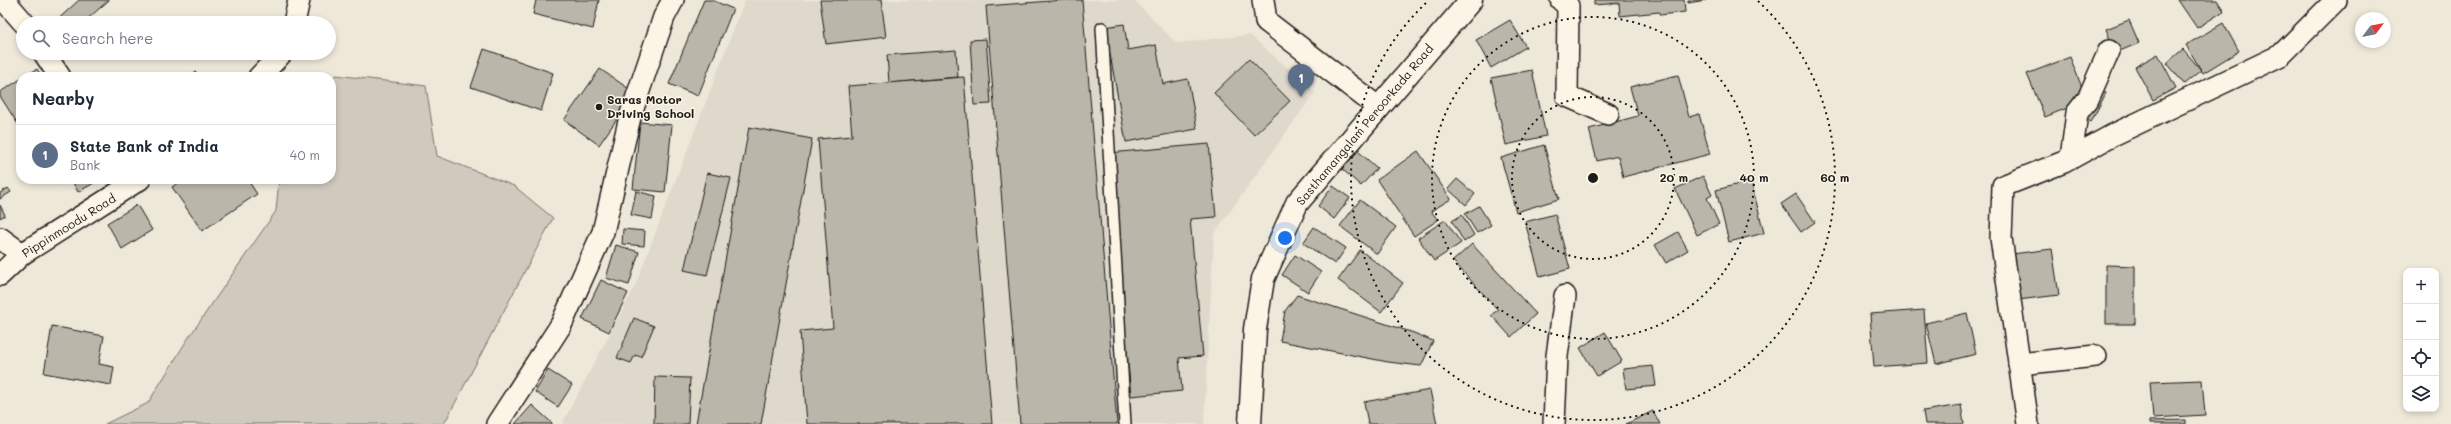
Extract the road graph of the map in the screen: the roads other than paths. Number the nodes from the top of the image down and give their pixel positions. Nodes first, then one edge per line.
1 (299, 0) edge
2 (673, 0) edge
3 (1263, 0) edge
4 (1471, 0) edge
5 (1561, 0) edge
6 (2336, 0) edge
7 (4, 2) edge
8 (17, 16) edge
9 (296, 16) edge
10 (1102, 28) dead end
11 (2109, 51) dead end
12 (49, 60) edge
13 (275, 60) edge
14 (57, 72) edge
15 (264, 72) edge
16 (1379, 108) junction
17 (1608, 114) dead end
18 (2071, 158) junction
19 (129, 184) edge
20 (0, 238) edge
21 (22, 254) junction
22 (0, 275) edge
23 (1565, 296) dead end
24 (2096, 356) dead end
25 (2019, 364) junction
26 (497, 424) edge
27 (1125, 424) edge
28 (1250, 424) edge
29 (1554, 424) edge
30 (2028, 424) edge

1 - 9 street
2 - 26 street
3 - 16 street
4 - 16 street, Sasthamangalam Peroorkada Road
5 - 17 street
6 - 18 street
7 - 8 street
10 - 27 lane
11 - 18 street
12 - 14 street
13 - 15 street
16 - 28 street, Sasthamangalam Peroorkada Road
18 - 25 street
19 - 21 street, Pippinmoodu Road
20 - 21 street
21 - 22 street, Pippinmoodu Road
23 - 29 street
24 - 25 street
25 - 30 street

